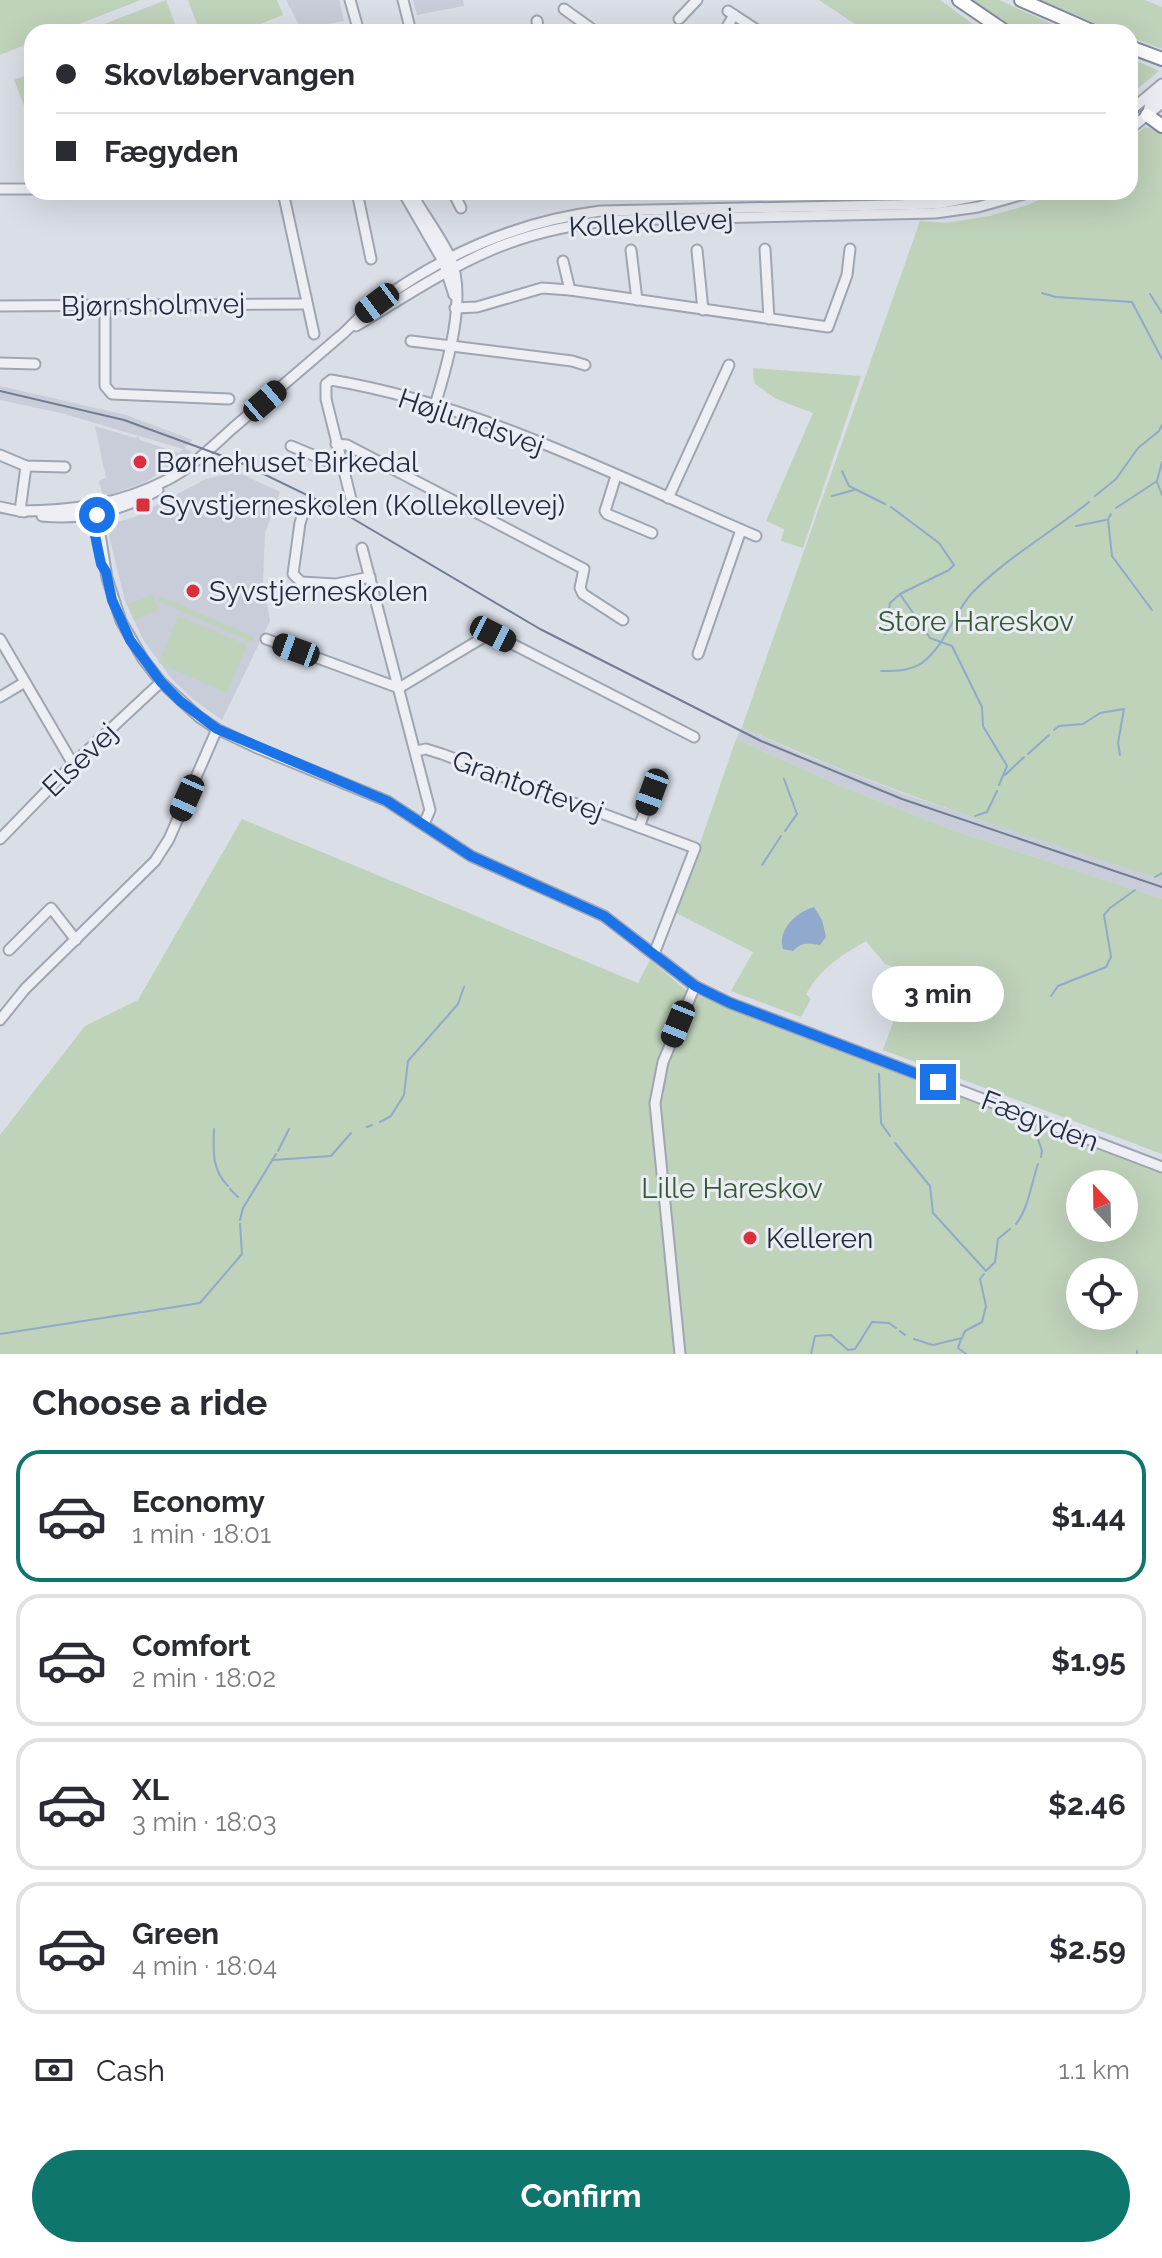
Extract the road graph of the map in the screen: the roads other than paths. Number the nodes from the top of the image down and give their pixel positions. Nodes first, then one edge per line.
1 (350, 0) edge
2 (403, 0) edge
3 (697, 0) edge
4 (959, 0) edge
5 (1021, 0) edge
6 (564, 9) dead end
7 (679, 19) dead end
8 (357, 24) edge
9 (409, 24) edge
10 (585, 24) edge
11 (727, 24) edge
12 (748, 24) edge
13 (994, 24) edge
14 (1076, 24) edge
15 (1138, 50) edge
16 (1159, 58) edge
17 (1162, 84) edge
18 (1162, 93) edge
19 (1138, 103) edge
20 (1162, 103) edge
21 (1138, 112) edge
22 (1147, 115) junction
23 (1138, 122) edge
24 (1162, 126) edge
25 (0, 189) edge
26 (24, 189) edge
27 (285, 200) edge
28 (359, 200) edge
29 (408, 200) edge
30 (415, 200) edge
31 (457, 200) edge
32 (899, 200) edge
33 (965, 200) edge
34 (1003, 200) edge
35 (461, 208) dead end
36 (898, 210) junction
37 (765, 249) dead end
38 (850, 249) dead end
39 (631, 250) dead end
40 (697, 250) dead end
41 (371, 259) dead end
42 (563, 261) dead end
43 (448, 264) junction
44 (570, 290) junction
45 (637, 300) junction
46 (455, 303) junction
47 (307, 304) junction
48 (0, 306) edge
49 (105, 307) junction
50 (703, 310) junction
51 (769, 319) junction
52 (314, 334) dead end
53 (411, 341) dead end
54 (450, 345) junction
55 (0, 363) edge
56 (35, 364) dead end
57 (585, 365) dead end
58 (729, 365) dead end
59 (229, 399) dead end
60 (435, 405) junction
61 (336, 444) junction
62 (291, 446) dead end
63 (0, 455) edge
64 (340, 460) junction
65 (26, 466) junction
66 (65, 467) dead end
67 (616, 476) junction
68 (668, 498) junction
69 (0, 507) edge
70 (353, 507) dead end
71 (307, 508) dead end
72 (20, 511) junction
73 (93, 512) junction
74 (741, 530) junction
75 (652, 533) dead end
76 (756, 536) dead end
77 (362, 548) dead end
78 (370, 577) junction
79 (623, 620) dead end
80 (0, 639) edge
81 (266, 639) dead end
82 (698, 654) dead end
83 (25, 682) junction
84 (161, 682) junction
85 (399, 688) junction
86 (0, 697) edge
87 (217, 729) junction
88 (694, 737) dead end
89 (416, 751) junction
90 (73, 764) junction
91 (658, 776) dead end
92 (424, 824) junction
93 (639, 827) junction
94 (0, 839) edge
95 (76, 940) junction
96 (9, 950) dead end
97 (654, 954) junction
98 (695, 986) junction
99 (1, 1016) edge
100 (1162, 1167) edge
101 (680, 1354) edge

1 - 8 street
2 - 9 street
3 - 7 street
4 - 13 highway
5 - 14 highway
6 - 10 street
11 - 12 street
15 - 16 highway
17 - 19 street
18 - 22 street
20 - 22 street
21 - 22 street
22 - 23 street
22 - 24 highway
25 - 26 street
27 - 47 street
28 - 41 street
29 - 43 street
30 - 43 street
31 - 35 street
32 - 36 street
33 - 36 street, Kollekollevej
34 - 36 street, Kollekollevej
36 - 43 street, Kollekollevej
37 - 51 street
38 - 51 street
39 - 45 street
40 - 50 street
42 - 44 street
43 - 46 street
43 - 73 street, Kollekollevej
44 - 45 street
44 - 46 street
45 - 50 street
46 - 54 street
47 - 49 street, Bjørnsholmvej
47 - 52 street
48 - 49 street, Bjørnsholmvej
49 - 59 street
50 - 51 street
53 - 54 street
54 - 57 street
54 - 60 street
55 - 56 street
58 - 68 street
60 - 61 street, Højlundsvej
60 - 67 street, Højlundsvej
61 - 64 street
61 - 79 street
62 - 64 street
63 - 65 street
64 - 70 street
65 - 66 street
65 - 72 street
67 - 68 street, Højlundsvej
67 - 75 street
68 - 74 street, Højlundsvej
69 - 72 street, Kollekollevej
71 - 78 street
72 - 73 street, Kollekollevej
73 - 84 street, Fægyden
74 - 76 street, Højlundsvej
74 - 82 street
77 - 78 street
78 - 85 street
80 - 83 street
81 - 85 street
83 - 86 street
83 - 90 street
84 - 87 street, Fægyden
84 - 90 street, Elsevej
85 - 88 street
85 - 89 street
87 - 92 street, Fægyden
87 - 95 street
89 - 92 street
89 - 93 street, Grantoftevej
90 - 94 street, Elsevej
91 - 93 street, Grantoftevej
92 - 97 street, Fægyden
93 - 97 street, Grantoftevej
95 - 96 street
95 - 99 street
97 - 98 street, Fægyden
98 - 100 street, Fægyden
98 - 101 street

